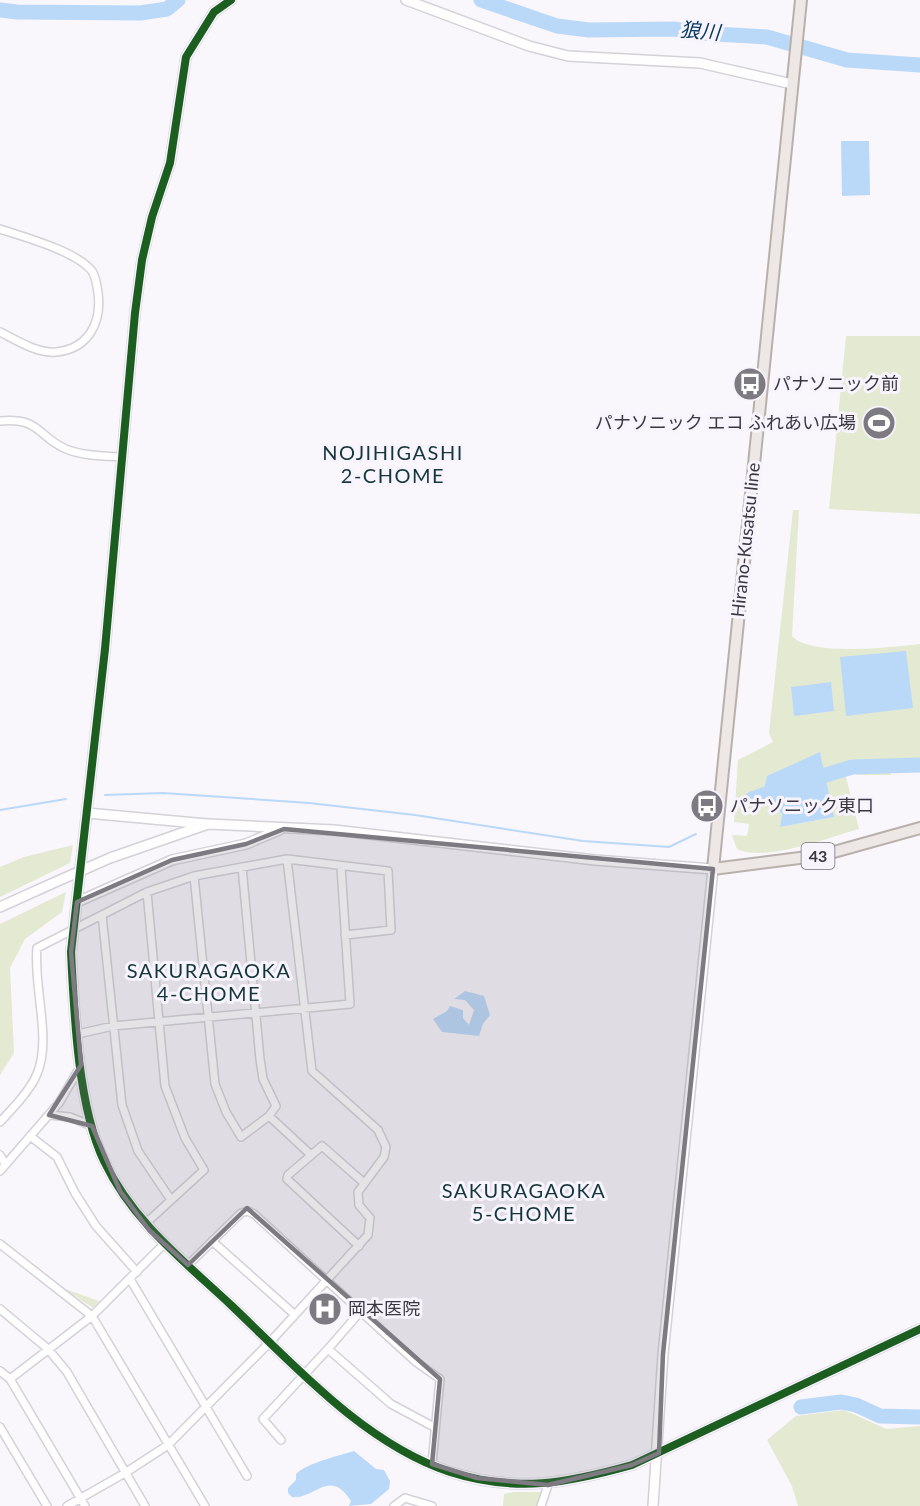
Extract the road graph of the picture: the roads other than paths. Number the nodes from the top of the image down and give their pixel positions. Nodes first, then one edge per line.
1 (231, 0) edge
2 (405, 0) edge
3 (801, 0) edge
4 (792, 84) junction
5 (0, 229) edge
6 (0, 332) edge
7 (0, 421) edge
8 (122, 457) junction
9 (87, 813) junction
10 (208, 824) junction
11 (920, 828) edge
12 (284, 829) junction
13 (288, 859) junction
14 (242, 867) junction
15 (340, 867) junction
16 (713, 869) junction
17 (194, 876) junction
18 (147, 892) junction
19 (77, 902) junction
20 (0, 907) edge
21 (102, 915) junction
22 (75, 927) junction
23 (345, 935) junction
24 (304, 1010) junction
25 (256, 1014) junction
26 (209, 1017) junction
27 (160, 1023) junction
28 (113, 1026) junction
29 (78, 1034) junction
30 (81, 1065) junction
31 (49, 1114) junction
32 (268, 1116) junction
33 (0, 1122) edge
34 (92, 1126) junction
35 (30, 1136) junction
36 (310, 1154) junction
37 (0, 1155) edge
38 (3, 1167) edge
39 (363, 1182) junction
40 (171, 1200) junction
41 (145, 1224) junction
42 (212, 1240) junction
43 (0, 1244) edge
44 (164, 1244) junction
45 (359, 1245) junction
46 (188, 1265) junction
47 (137, 1272) junction
48 (130, 1279) junction
49 (326, 1280) junction
50 (0, 1309) edge
51 (360, 1312) junction
52 (294, 1314) junction
53 (92, 1316) junction
54 (920, 1329) edge
55 (270, 1342) junction
56 (328, 1348) junction
57 (48, 1349) junction
58 (0, 1371) edge
59 (305, 1374) junction
60 (10, 1379) junction
61 (206, 1409) junction
62 (0, 1426) edge
63 (434, 1427) junction
64 (281, 1440) dead end
65 (168, 1445) junction
66 (658, 1453) junction
67 (432, 1464) junction
68 (125, 1473) junction
69 (247, 1476) dead end
70 (548, 1485) junction
71 (80, 1498) junction
72 (47, 1506) edge
73 (68, 1506) edge
74 (85, 1506) edge
75 (145, 1506) edge
76 (205, 1506) edge
77 (394, 1506) edge
78 (432, 1506) edge
79 (541, 1506) edge
80 (653, 1506) edge

1 - 8 street
2 - 4 street
3 - 4 main road, Hirano-Kusatsu line
4 - 16 main road, Hirano-Kusatsu line
5 - 6 street
7 - 8 street
8 - 9 street
9 - 10 street
9 - 19 street
10 - 12 street
10 - 20 street, bridge
11 - 16 main road, 43
12 - 16 street
12 - 19 street
13 - 14 street
13 - 15 street
13 - 24 street
14 - 17 street
14 - 25 street
15 - 23 street
15 - 23 street
16 - 66 street
17 - 18 street
17 - 26 street
18 - 21 street
18 - 27 street
19 - 22 street
21 - 22 street
21 - 28 street
22 - 29 street
22 - 33 street
23 - 24 street
24 - 25 street
24 - 39 street
25 - 26 street
25 - 32 street
26 - 27 street
26 - 32 street
27 - 28 street
27 - 40 street
28 - 29 street
28 - 40 street
29 - 30 street
30 - 31 street
30 - 34 street
31 - 34 street
31 - 35 street
32 - 36 street
34 - 41 street
35 - 38 street
35 - 47 street
36 - 39 street
36 - 45 street
37 - 38 street
39 - 45 street
40 - 41 street
41 - 44 street
42 - 46 street
42 - 49 street
42 - 52 street
43 - 53 street
44 - 46 street
44 - 47 street
45 - 49 street
46 - 55 street
47 - 48 street
48 - 53 street
48 - 61 street
49 - 51 street
49 - 52 street
50 - 57 street
51 - 56 street
51 - 63 street
52 - 55 street
53 - 57 street
53 - 65 street
54 - 66 street
55 - 59 street
55 - 61 street
56 - 59 street
56 - 63 street
57 - 60 street
57 - 68 street
58 - 60 street
59 - 64 street
59 - 67 street
60 - 71 street
61 - 65 street
61 - 69 street
62 - 72 street
63 - 67 street
65 - 68 street
65 - 76 street
66 - 70 street
66 - 80 street
67 - 70 street
68 - 71 street
68 - 75 street
70 - 79 street
71 - 73 street
71 - 74 street
77 - 78 street

